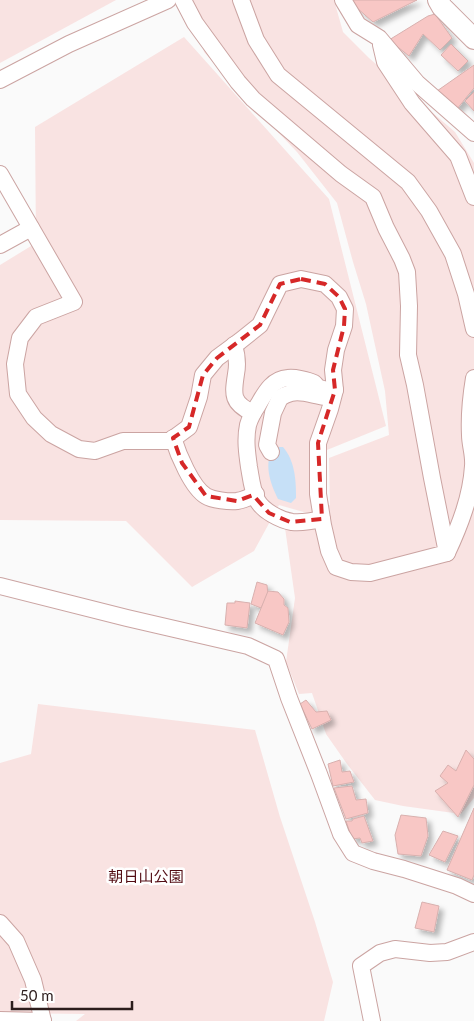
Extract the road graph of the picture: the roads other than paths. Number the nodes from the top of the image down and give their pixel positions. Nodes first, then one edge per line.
1 (168, 0) edge
2 (183, 0) edge
3 (241, 0) edge
4 (343, 0) edge
5 (438, 0) edge
6 (379, 38) junction
7 (474, 39) edge
8 (0, 80) edge
9 (474, 133) edge
10 (0, 174) edge
11 (474, 197) edge
12 (31, 228) junction
13 (0, 245) edge
14 (474, 330) edge
15 (234, 346) junction
16 (474, 378) edge
17 (334, 394) junction
18 (253, 413) junction
19 (174, 438) junction
20 (271, 452) dead end
21 (256, 494) junction
22 (322, 519) junction
23 (447, 553) junction
24 (0, 586) edge
25 (474, 894) edge
26 (0, 923) edge
27 (474, 942) edge
28 (0, 1020) edge
29 (43, 1021) edge
30 (372, 1021) edge

1 - 8 street
2 - 23 street
3 - 14 street
4 - 6 street
5 - 7 main road
6 - 9 street
6 - 11 street
10 - 12 street
12 - 13 street
12 - 19 street
15 - 17 street
15 - 18 street
15 - 19 street
16 - 23 street
17 - 18 street
17 - 20 street
17 - 22 street
18 - 21 street
19 - 21 street
21 - 22 street
22 - 23 street
24 - 25 street
26 - 29 street
27 - 30 street
28 - 29 street

